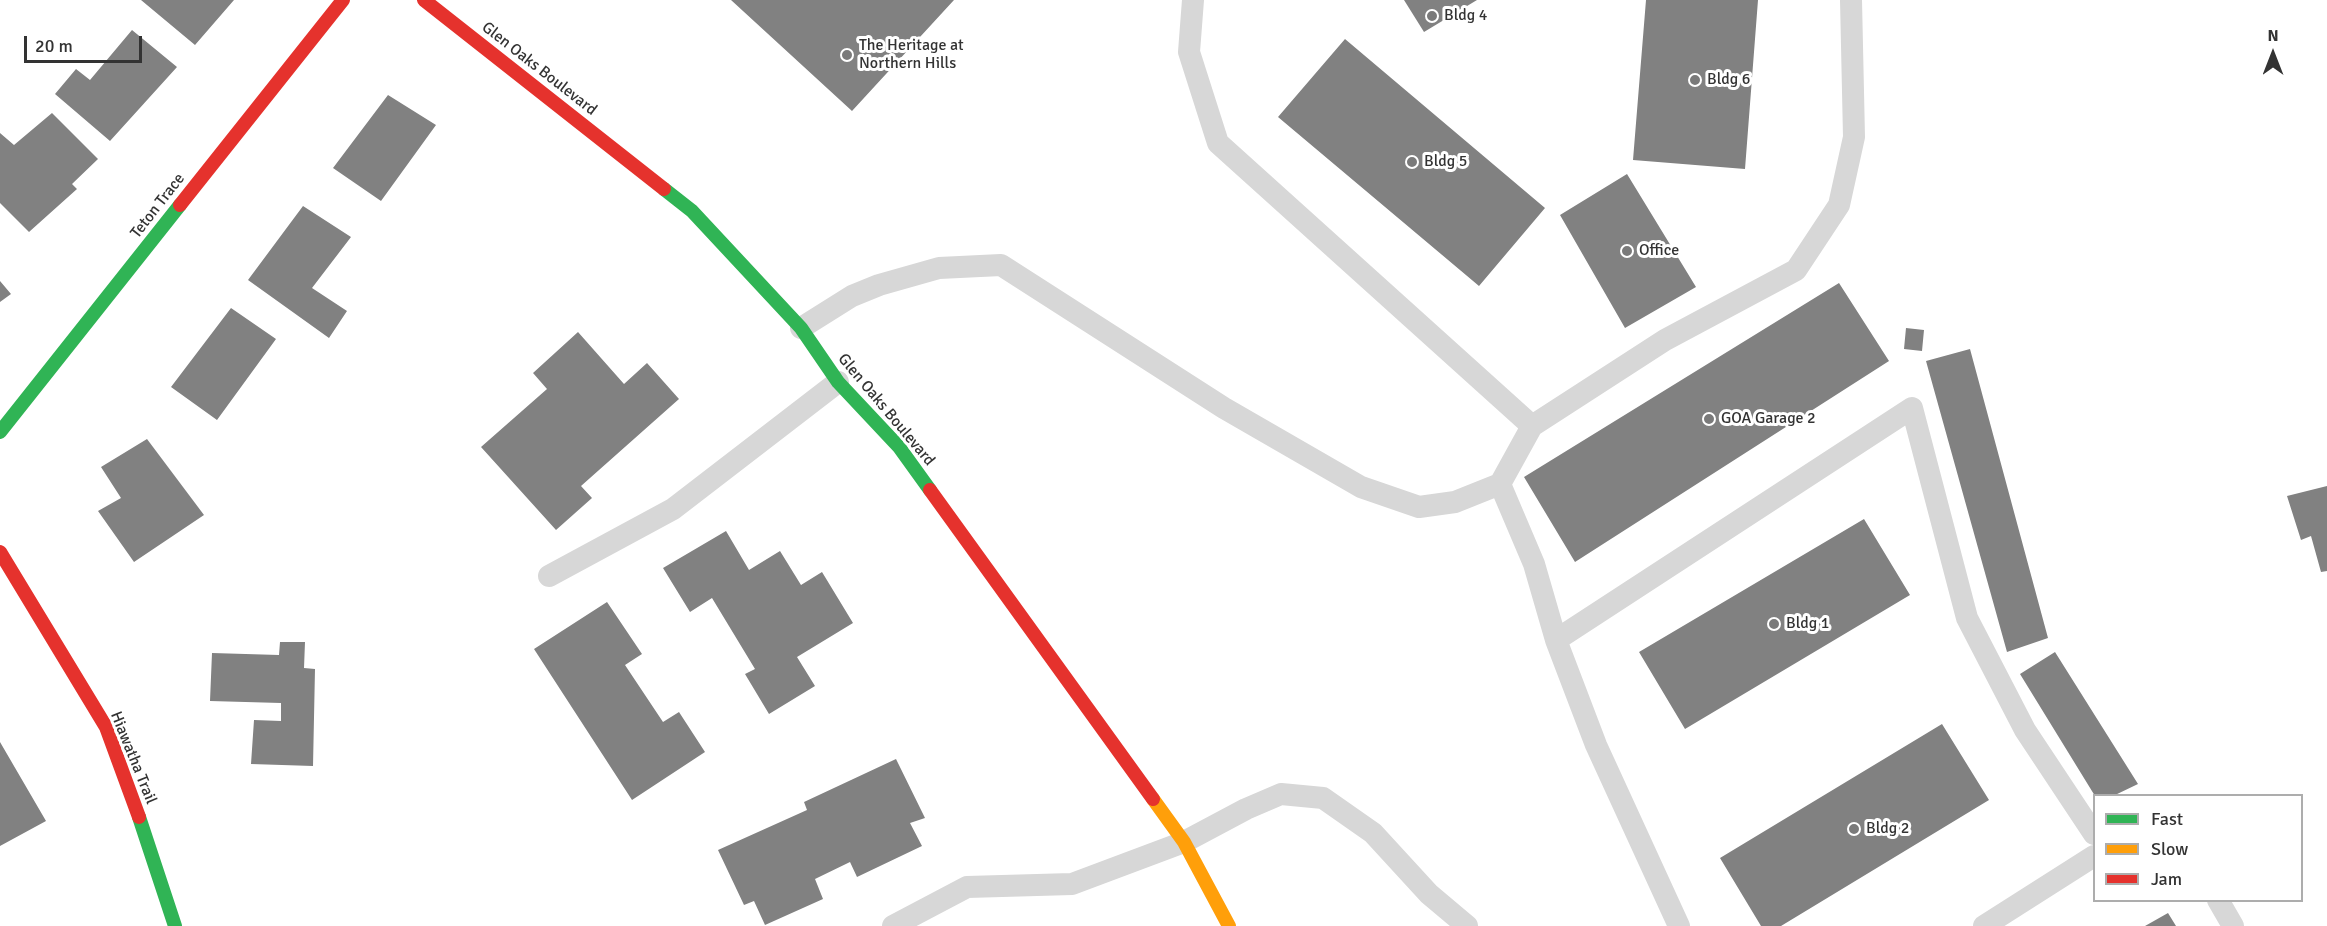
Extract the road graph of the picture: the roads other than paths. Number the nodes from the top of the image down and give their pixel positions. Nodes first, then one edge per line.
1 (343, 0) edge
2 (424, 0) edge
3 (1193, 0) edge
4 (1851, 0) edge
5 (801, 328) junction
6 (838, 382) junction
7 (1532, 426) junction
8 (0, 432) edge
9 (1500, 484) junction
10 (0, 552) edge
11 (549, 576) dead end
12 (1556, 640) junction
13 (2093, 832) edge
14 (1184, 842) junction
15 (2093, 857) edge
16 (2219, 902) edge
17 (175, 926) edge
18 (893, 926) edge
19 (1229, 926) edge
20 (1467, 926) edge
21 (1679, 926) edge
22 (1984, 926) edge
23 (2233, 926) edge

1 - 8 main road, Teton Trace
2 - 5 main road, Glen Oaks Boulevard
3 - 7 lane
4 - 7 lane
5 - 6 main road, Glen Oaks Boulevard
5 - 9 lane
6 - 11 lane
6 - 14 main road, Glen Oaks Boulevard
7 - 9 lane
9 - 12 lane
10 - 17 main road, Hiawatha Trail
12 - 13 lane
12 - 21 lane
14 - 18 lane
14 - 19 main road, Glen Oaks Boulevard
14 - 20 lane
15 - 22 lane
16 - 23 lane

